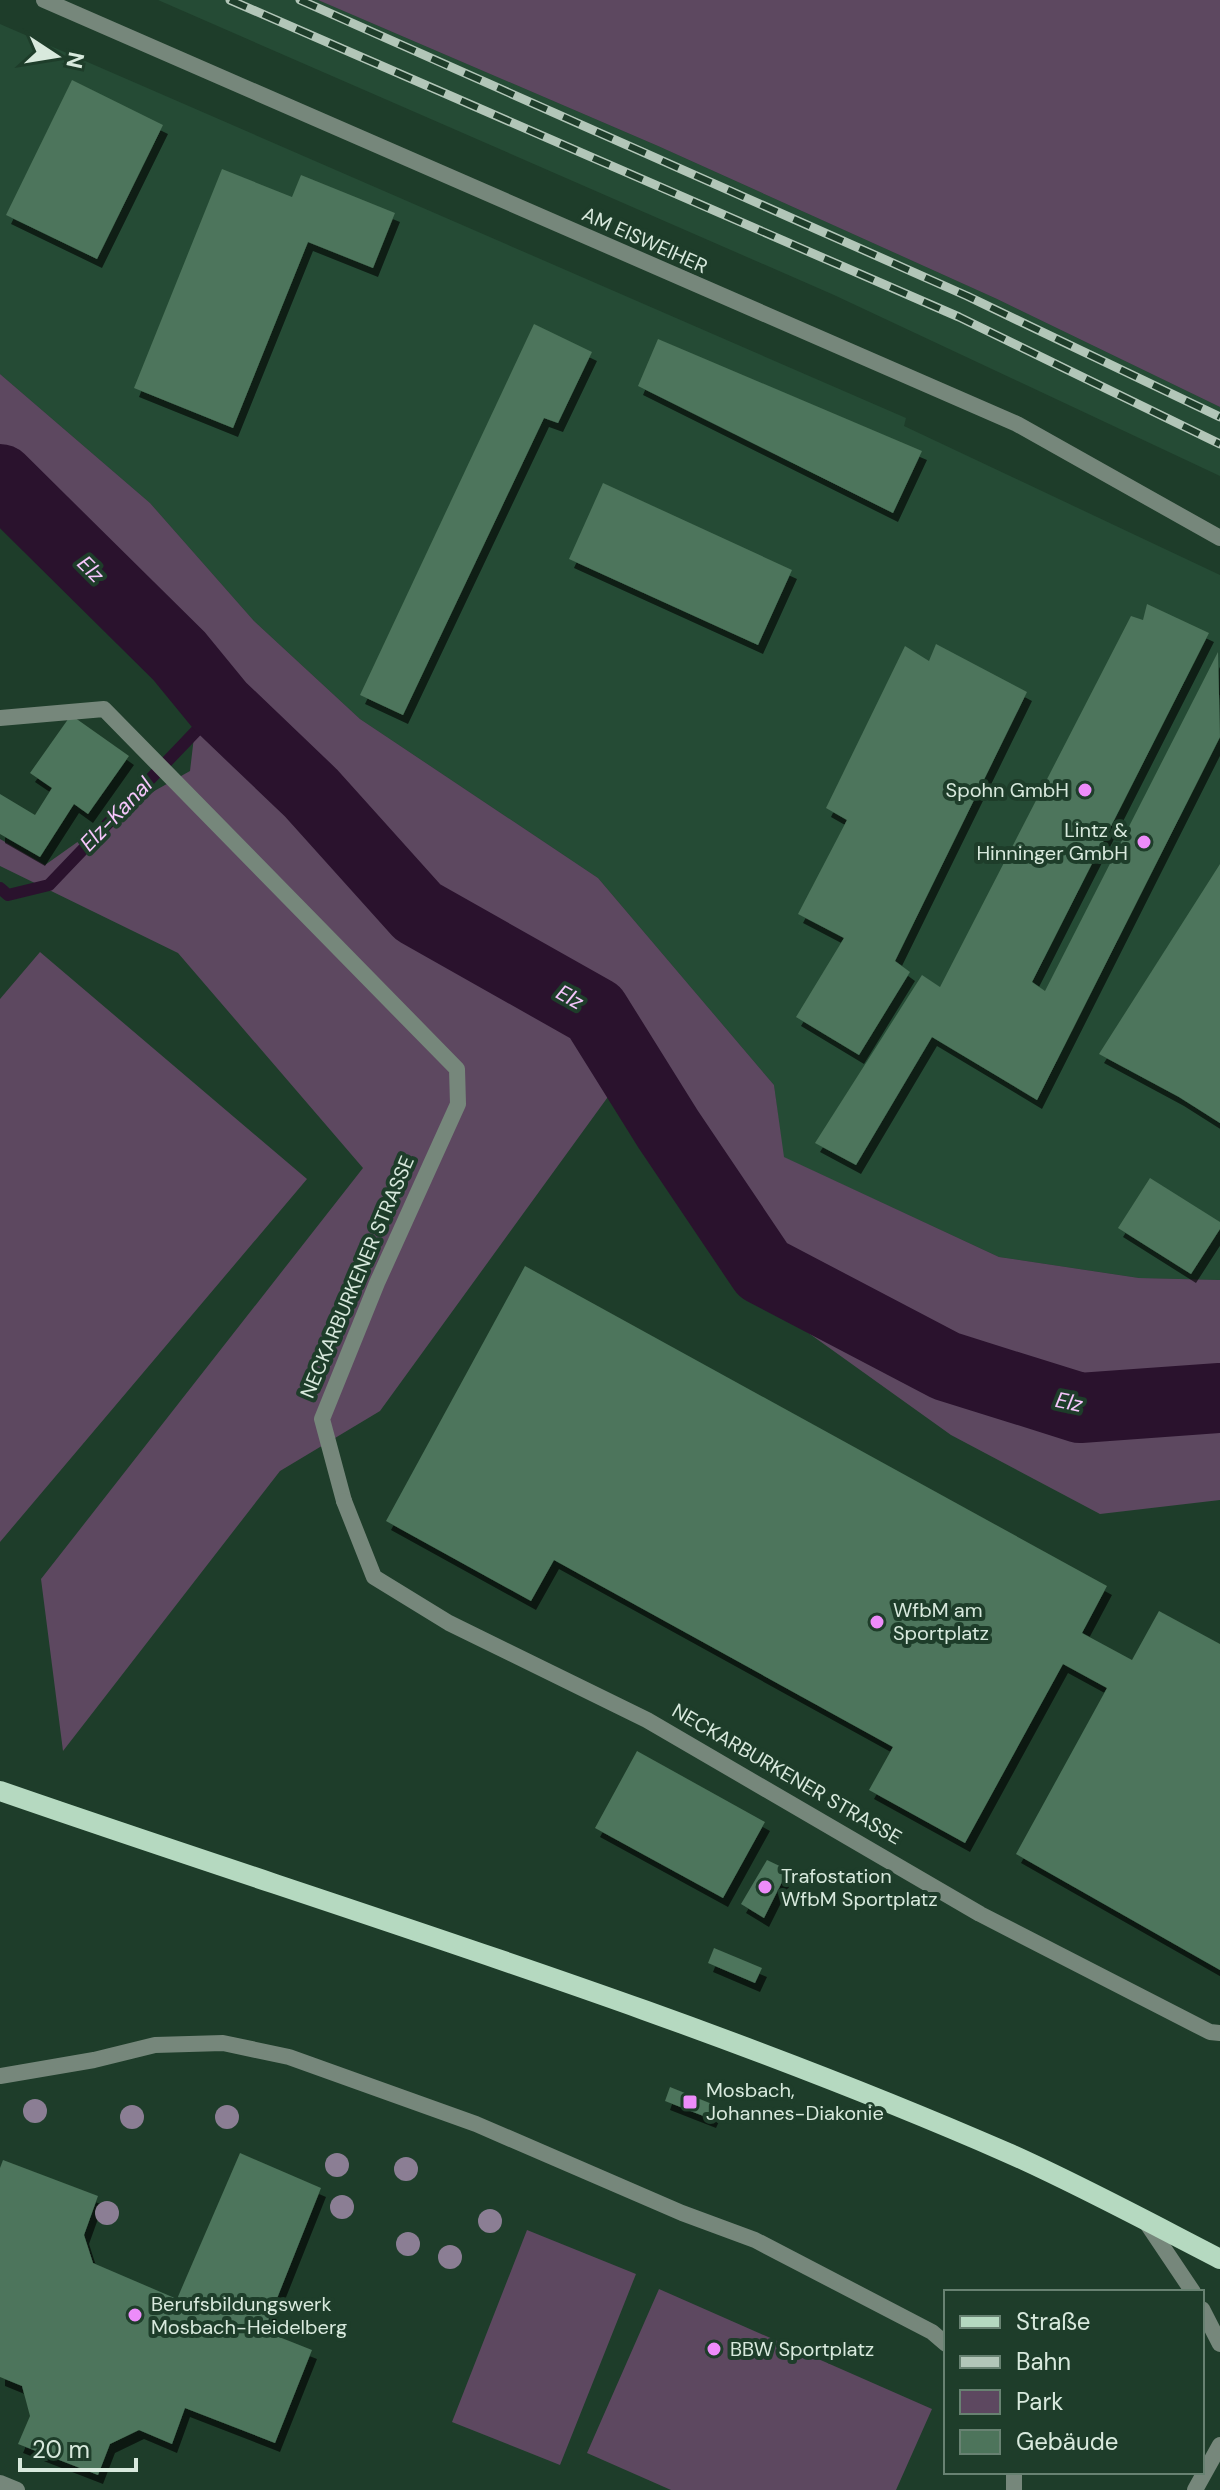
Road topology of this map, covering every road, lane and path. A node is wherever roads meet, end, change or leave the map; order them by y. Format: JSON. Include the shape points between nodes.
{"nodes":[{"id":1,"x":44,"y":0,"type":"edge"},
{"id":2,"x":1220,"y":538,"type":"edge"},
{"id":3,"x":0,"y":718,"type":"edge"},
{"id":4,"x":0,"y":1791,"type":"edge"},
{"id":5,"x":1220,"y":2033,"type":"edge"},
{"id":6,"x":0,"y":2076,"type":"edge"},
{"id":7,"x":1145,"y":2220,"type":"junction"},
{"id":8,"x":1220,"y":2259,"type":"edge"},
{"id":9,"x":1192,"y":2290,"type":"edge"},
{"id":10,"x":1204,"y":2313,"type":"edge"},
{"id":11,"x":944,"y":2342,"type":"edge"},
{"id":12,"x":1220,"y":2344,"type":"edge"},
{"id":13,"x":1220,"y":2445,"type":"edge"},
{"id":14,"x":1204,"y":2474,"type":"edge"},
{"id":15,"x":0,"y":2483,"type":"edge"},
{"id":16,"x":17,"y":2490,"type":"edge"}],
"edges":[{"from":1,"to":2,"type":"street","name":"AM EISWEIHER","via":[[1017,424]]},
{"from":3,"to":5,"type":"street","name":"NECKARBURKENER STRASSE","via":[[104,709],[457,1069],[458,1104],[322,1419],[344,1501],[374,1577],[437,1615],[647,1720],[980,1914]]},
{"from":4,"to":7,"type":"main road","via":[[777,2061],[1010,2154]]},
{"from":6,"to":11,"type":"street","via":[[155,2045],[223,2043],[289,2057],[476,2124],[755,2240]]},
{"from":7,"to":8,"type":"main road"},
{"from":7,"to":9,"type":"street"},
{"from":10,"to":12,"type":"street"},
{"from":13,"to":14,"type":"street"},
{"from":15,"to":16,"type":"street"}]}
